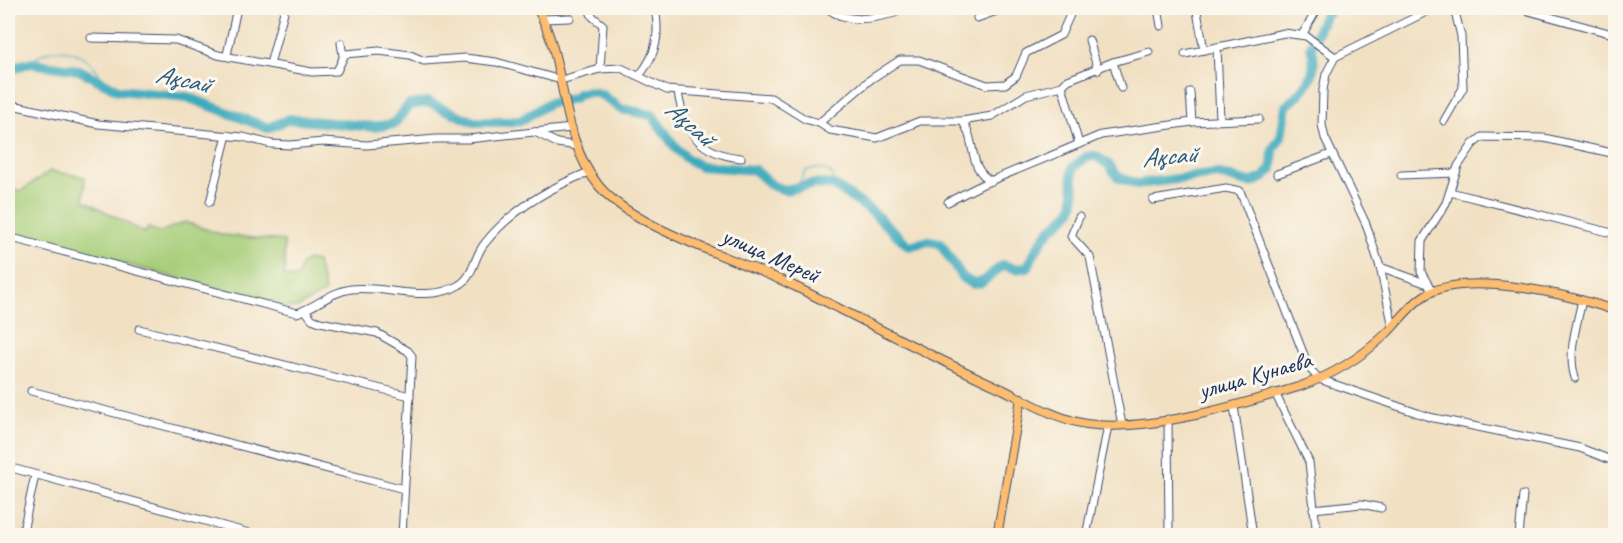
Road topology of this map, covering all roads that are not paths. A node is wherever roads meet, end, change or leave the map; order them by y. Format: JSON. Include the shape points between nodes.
{"nodes":[{"id":1,"x":237,"y":8,"type":"edge"},
{"id":2,"x":285,"y":8,"type":"edge"},
{"id":3,"x":537,"y":8,"type":"edge"},
{"id":4,"x":588,"y":8,"type":"edge"},
{"id":5,"x":655,"y":8,"type":"edge"},
{"id":6,"x":827,"y":8,"type":"edge"},
{"id":7,"x":1005,"y":8,"type":"edge"},
{"id":8,"x":1073,"y":8,"type":"edge"},
{"id":9,"x":1158,"y":8,"type":"edge"},
{"id":10,"x":1199,"y":8,"type":"edge"},
{"id":11,"x":1318,"y":8,"type":"edge"},
{"id":12,"x":1434,"y":8,"type":"edge"},
{"id":13,"x":1454,"y":8,"type":"edge"},
{"id":14,"x":1518,"y":8,"type":"edge"},
{"id":15,"x":895,"y":13,"type":"dead end"},
{"id":16,"x":543,"y":18,"type":"junction"},
{"id":17,"x":570,"y":18,"type":"dead end"},
{"id":18,"x":976,"y":18,"type":"dead end"},
{"id":19,"x":1161,"y":26,"type":"dead end"},
{"id":20,"x":1616,"y":35,"type":"edge"},
{"id":21,"x":1304,"y":36,"type":"junction"},
{"id":22,"x":91,"y":38,"type":"dead end"},
{"id":23,"x":1089,"y":40,"type":"dead end"},
{"id":24,"x":341,"y":44,"type":"dead end"},
{"id":25,"x":1217,"y":47,"type":"junction"},
{"id":26,"x":1204,"y":50,"type":"junction"},
{"id":27,"x":1149,"y":52,"type":"dead end"},
{"id":28,"x":1185,"y":54,"type":"dead end"},
{"id":29,"x":226,"y":55,"type":"junction"},
{"id":30,"x":343,"y":56,"type":"junction"},
{"id":31,"x":1335,"y":57,"type":"junction"},
{"id":32,"x":1113,"y":62,"type":"junction"},
{"id":33,"x":270,"y":64,"type":"junction"},
{"id":34,"x":600,"y":69,"type":"junction"},
{"id":35,"x":1098,"y":70,"type":"junction"},
{"id":36,"x":639,"y":76,"type":"junction"},
{"id":37,"x":561,"y":80,"type":"junction"},
{"id":38,"x":1062,"y":86,"type":"junction"},
{"id":39,"x":1121,"y":88,"type":"dead end"},
{"id":40,"x":678,"y":92,"type":"junction"},
{"id":41,"x":1190,"y":92,"type":"dead end"},
{"id":42,"x":8,"y":104,"type":"edge"},
{"id":43,"x":1259,"y":119,"type":"dead end"},
{"id":44,"x":1220,"y":120,"type":"junction"},
{"id":45,"x":962,"y":121,"type":"junction"},
{"id":46,"x":1444,"y":122,"type":"dead end"},
{"id":47,"x":819,"y":123,"type":"junction"},
{"id":48,"x":1192,"y":123,"type":"junction"},
{"id":49,"x":572,"y":128,"type":"junction"},
{"id":50,"x":534,"y":132,"type":"junction"},
{"id":51,"x":227,"y":135,"type":"junction"},
{"id":52,"x":1079,"y":144,"type":"junction"},
{"id":53,"x":578,"y":146,"type":"junction"},
{"id":54,"x":1331,"y":154,"type":"junction"},
{"id":55,"x":1616,"y":154,"type":"edge"},
{"id":56,"x":741,"y":158,"type":"dead end"},
{"id":57,"x":589,"y":172,"type":"junction"},
{"id":58,"x":1456,"y":173,"type":"junction"},
{"id":59,"x":1277,"y":174,"type":"dead end"},
{"id":60,"x":1401,"y":175,"type":"dead end"},
{"id":61,"x":992,"y":181,"type":"junction"},
{"id":62,"x":1450,"y":192,"type":"junction"},
{"id":63,"x":1153,"y":200,"type":"dead end"},
{"id":64,"x":210,"y":202,"type":"dead end"},
{"id":65,"x":948,"y":202,"type":"dead end"},
{"id":66,"x":1079,"y":217,"type":"dead end"},
{"id":67,"x":1616,"y":234,"type":"edge"},
{"id":68,"x":8,"y":237,"type":"edge"},
{"id":69,"x":1380,"y":267,"type":"junction"},
{"id":70,"x":1425,"y":283,"type":"junction"},
{"id":71,"x":1432,"y":291,"type":"junction"},
{"id":72,"x":1582,"y":300,"type":"junction"},
{"id":73,"x":305,"y":310,"type":"junction"},
{"id":74,"x":1616,"y":311,"type":"edge"},
{"id":75,"x":1393,"y":327,"type":"junction"},
{"id":76,"x":139,"y":329,"type":"dead end"},
{"id":77,"x":1575,"y":378,"type":"dead end"},
{"id":78,"x":1319,"y":379,"type":"junction"},
{"id":79,"x":31,"y":391,"type":"dead end"},
{"id":80,"x":1275,"y":393,"type":"junction"},
{"id":81,"x":410,"y":396,"type":"junction"},
{"id":82,"x":1021,"y":398,"type":"junction"},
{"id":83,"x":1234,"y":405,"type":"junction"},
{"id":84,"x":1168,"y":419,"type":"junction"},
{"id":85,"x":1122,"y":425,"type":"junction"},
{"id":86,"x":1108,"y":426,"type":"junction"},
{"id":87,"x":1616,"y":462,"type":"edge"},
{"id":88,"x":8,"y":467,"type":"edge"},
{"id":89,"x":34,"y":475,"type":"junction"},
{"id":90,"x":404,"y":489,"type":"junction"},
{"id":91,"x":1523,"y":495,"type":"dead end"},
{"id":92,"x":1313,"y":508,"type":"junction"},
{"id":93,"x":1381,"y":508,"type":"dead end"},
{"id":94,"x":22,"y":536,"type":"edge"},
{"id":95,"x":260,"y":536,"type":"edge"},
{"id":96,"x":402,"y":536,"type":"edge"},
{"id":97,"x":997,"y":536,"type":"edge"},
{"id":98,"x":1086,"y":536,"type":"edge"},
{"id":99,"x":1169,"y":536,"type":"edge"},
{"id":100,"x":1252,"y":536,"type":"edge"},
{"id":101,"x":1317,"y":536,"type":"edge"},
{"id":102,"x":1519,"y":536,"type":"edge"}],
"edges":[{"from":1,"to":29,"type":"street"},
{"from":2,"to":33,"type":"street"},
{"from":3,"to":16,"type":"main road","name":"улица Мерей"},
{"from":4,"to":34,"type":"street","via":[[603,25]]},
{"from":5,"to":36,"type":"street","via":[[658,40]]},
{"from":6,"to":15,"type":"street","via":[[855,19]]},
{"from":7,"to":18,"type":"street"},
{"from":8,"to":47,"type":"street","via":[[1060,34],[1026,53],[1016,76],[1005,84],[987,85],[919,60],[900,60]]},
{"from":9,"to":19,"type":"street"},
{"from":10,"to":26,"type":"street"},
{"from":11,"to":21,"type":"street"},
{"from":12,"to":31,"type":"street"},
{"from":13,"to":46,"type":"street","via":[[1461,36],[1463,88]]},
{"from":14,"to":20,"type":"street"},
{"from":16,"to":17,"type":"street"},
{"from":16,"to":37,"type":"main road","name":"улица Мерей"},
{"from":21,"to":25,"type":"street","via":[[1284,33]]},
{"from":21,"to":31,"type":"street"},
{"from":22,"to":29,"type":"street","via":[[176,40]]},
{"from":23,"to":35,"type":"street"},
{"from":24,"to":30,"type":"street"},
{"from":25,"to":26,"type":"street"},
{"from":25,"to":44,"type":"street"},
{"from":26,"to":28,"type":"street"},
{"from":27,"to":32,"type":"street"},
{"from":29,"to":33,"type":"street"},
{"from":30,"to":33,"type":"street","via":[[341,68],[329,73]]},
{"from":30,"to":37,"type":"street","via":[[379,51],[424,61],[465,58]]},
{"from":31,"to":54,"type":"street","via":[[1326,74],[1321,108]]},
{"from":32,"to":35,"type":"street"},
{"from":32,"to":39,"type":"street"},
{"from":34,"to":36,"type":"street","via":[[621,68]]},
{"from":34,"to":37,"type":"street"},
{"from":35,"to":38,"type":"street","via":[[1068,80]]},
{"from":36,"to":40,"type":"street"},
{"from":37,"to":49,"type":"main road","name":"улица Мерей"},
{"from":38,"to":45,"type":"street","via":[[1026,95],[992,116]]},
{"from":38,"to":52,"type":"street"},
{"from":40,"to":47,"type":"street","via":[[771,98]]},
{"from":40,"to":56,"type":"street","via":[[681,112],[697,140],[716,153]]},
{"from":41,"to":48,"type":"street"},
{"from":42,"to":51,"type":"street","via":[[98,124]]},
{"from":43,"to":44,"type":"street"},
{"from":44,"to":48,"type":"street"},
{"from":45,"to":47,"type":"street","via":[[920,121],[870,139],[830,130]]},
{"from":45,"to":61,"type":"street","via":[[971,136],[982,177]]},
{"from":48,"to":52,"type":"street","via":[[1119,131]]},
{"from":49,"to":50,"type":"street"},
{"from":49,"to":53,"type":"main road","name":"улица Мерей"},
{"from":50,"to":51,"type":"street","via":[[368,145],[272,144]]},
{"from":50,"to":53,"type":"street","via":[[557,143]]},
{"from":51,"to":64,"type":"street"},
{"from":52,"to":61,"type":"street"},
{"from":53,"to":57,"type":"main road","name":"улица Мерей"},
{"from":54,"to":59,"type":"street"},
{"from":54,"to":69,"type":"street","via":[[1366,224]]},
{"from":55,"to":58,"type":"street","via":[[1544,138],[1487,136],[1473,144]]},
{"from":57,"to":73,"type":"street","via":[[543,192],[502,225],[484,244],[460,285],[426,293],[351,289],[333,293]]},
{"from":57,"to":82,"type":"main road","name":"улица Мерей","via":[[611,199],[641,219],[795,286],[917,350]]},
{"from":58,"to":60,"type":"street"},
{"from":58,"to":62,"type":"street"},
{"from":61,"to":65,"type":"street"},
{"from":62,"to":67,"type":"street"},
{"from":62,"to":70,"type":"street","via":[[1422,241],[1421,272]]},
{"from":63,"to":78,"type":"street","via":[[1226,188],[1240,190],[1309,368]]},
{"from":66,"to":85,"type":"street","via":[[1071,236],[1089,257]]},
{"from":68,"to":73,"type":"street","via":[[284,311]]},
{"from":69,"to":70,"type":"street"},
{"from":69,"to":75,"type":"street"},
{"from":70,"to":71,"type":"street"},
{"from":71,"to":72,"type":"main road","name":"улица Кунаева","via":[[1472,285],[1505,286]]},
{"from":71,"to":75,"type":"main road","name":"улица Кунаева","via":[[1421,297]]},
{"from":72,"to":74,"type":"main road","name":"улица Кунаева"},
{"from":72,"to":77,"type":"street","via":[[1572,351]]},
{"from":73,"to":81,"type":"street","via":[[312,319],[377,333],[408,351],[412,356]]},
{"from":75,"to":78,"type":"main road","name":"улица Кунаева","via":[[1367,351]]},
{"from":76,"to":81,"type":"street"},
{"from":78,"to":80,"type":"main road","name":"улица Кунаева"},
{"from":78,"to":87,"type":"street","via":[[1429,417],[1580,447]]},
{"from":79,"to":90,"type":"street"},
{"from":80,"to":83,"type":"main road","name":"улица Кунаева"},
{"from":80,"to":92,"type":"street","via":[[1309,462]]},
{"from":81,"to":90,"type":"street"},
{"from":82,"to":86,"type":"main road","name":"улица Кунаева","via":[[1073,421]]},
{"from":82,"to":97,"type":"main road"},
{"from":83,"to":84,"type":"main road","name":"улица Кунаева"},
{"from":83,"to":100,"type":"street"},
{"from":84,"to":85,"type":"main road","name":"улица Кунаева"},
{"from":84,"to":99,"type":"street"},
{"from":85,"to":86,"type":"main road","name":"улица Кунаева"},
{"from":86,"to":98,"type":"street"},
{"from":88,"to":89,"type":"street"},
{"from":89,"to":94,"type":"street"},
{"from":89,"to":95,"type":"street"},
{"from":90,"to":96,"type":"street"},
{"from":91,"to":102,"type":"street"},
{"from":92,"to":93,"type":"street","via":[[1362,504]]},
{"from":92,"to":101,"type":"street"}]}
